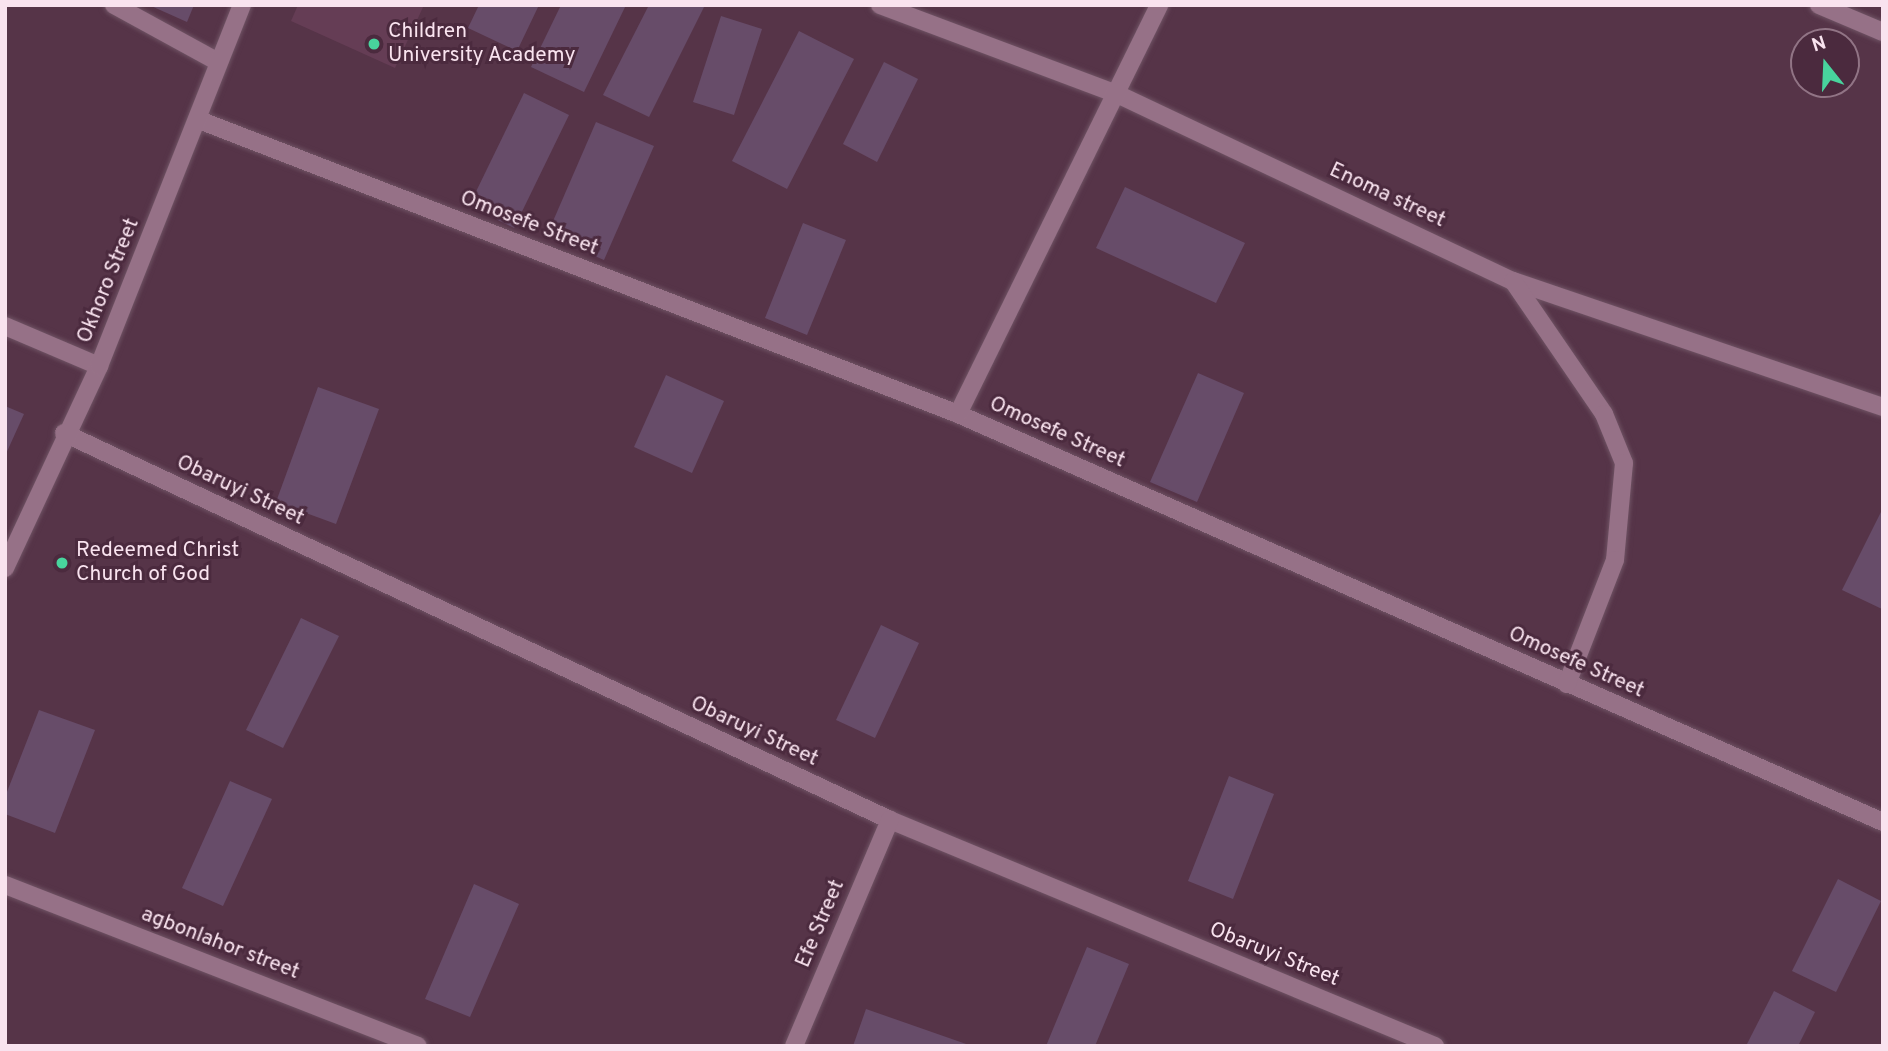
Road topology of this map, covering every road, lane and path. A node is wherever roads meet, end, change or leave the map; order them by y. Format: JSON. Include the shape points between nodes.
{"nodes":[{"id":1,"x":114,"y":5,"type":"edge"},
{"id":2,"x":242,"y":5,"type":"edge"},
{"id":3,"x":880,"y":5,"type":"edge"},
{"id":4,"x":1159,"y":5,"type":"edge"},
{"id":5,"x":1819,"y":5,"type":"edge"},
{"id":6,"x":1883,"y":32,"type":"edge"},
{"id":7,"x":218,"y":62,"type":"junction"},
{"id":8,"x":1117,"y":94,"type":"junction"},
{"id":9,"x":199,"y":120,"type":"junction"},
{"id":10,"x":1513,"y":281,"type":"junction"},
{"id":11,"x":5,"y":326,"type":"edge"},
{"id":12,"x":99,"y":366,"type":"junction"},
{"id":13,"x":1883,"y":407,"type":"edge"},
{"id":14,"x":958,"y":414,"type":"junction"},
{"id":15,"x":64,"y":433,"type":"junction"},
{"id":16,"x":5,"y":568,"type":"edge"},
{"id":17,"x":1567,"y":684,"type":"junction"},
{"id":18,"x":890,"y":821,"type":"junction"},
{"id":19,"x":1883,"y":821,"type":"edge"},
{"id":20,"x":5,"y":885,"type":"edge"},
{"id":21,"x":418,"y":1046,"type":"edge"},
{"id":22,"x":794,"y":1046,"type":"edge"},
{"id":23,"x":1435,"y":1046,"type":"edge"}],
"edges":[{"from":1,"to":7,"type":"street"},
{"from":2,"to":7,"type":"street","name":"Okhoro Street"},
{"from":3,"to":8,"type":"street","name":"Enoma street"},
{"from":4,"to":8,"type":"street"},
{"from":5,"to":6,"type":"street"},
{"from":7,"to":9,"type":"street","name":"Okhoro Street"},
{"from":8,"to":10,"type":"street","name":"Enoma street"},
{"from":8,"to":14,"type":"street"},
{"from":9,"to":12,"type":"street","name":"Okhoro Street"},
{"from":9,"to":14,"type":"street","name":"Omosefe Street"},
{"from":10,"to":13,"type":"street","name":"Enoma street"},
{"from":10,"to":17,"type":"street","via":[[1604,414],[1624,464],[1615,560]]},
{"from":11,"to":12,"type":"street"},
{"from":12,"to":15,"type":"street","name":"Okhoro Street"},
{"from":14,"to":17,"type":"street","name":"Omosefe Street"},
{"from":15,"to":16,"type":"street","name":"Okhoro Street"},
{"from":15,"to":18,"type":"street","name":"Obaruyi Street"},
{"from":17,"to":19,"type":"street","name":"Omosefe Street"},
{"from":18,"to":22,"type":"street","name":"Efe Street"},
{"from":18,"to":23,"type":"street","name":"Obaruyi Street"},
{"from":20,"to":21,"type":"street","name":"agbonlahor street"}]}
